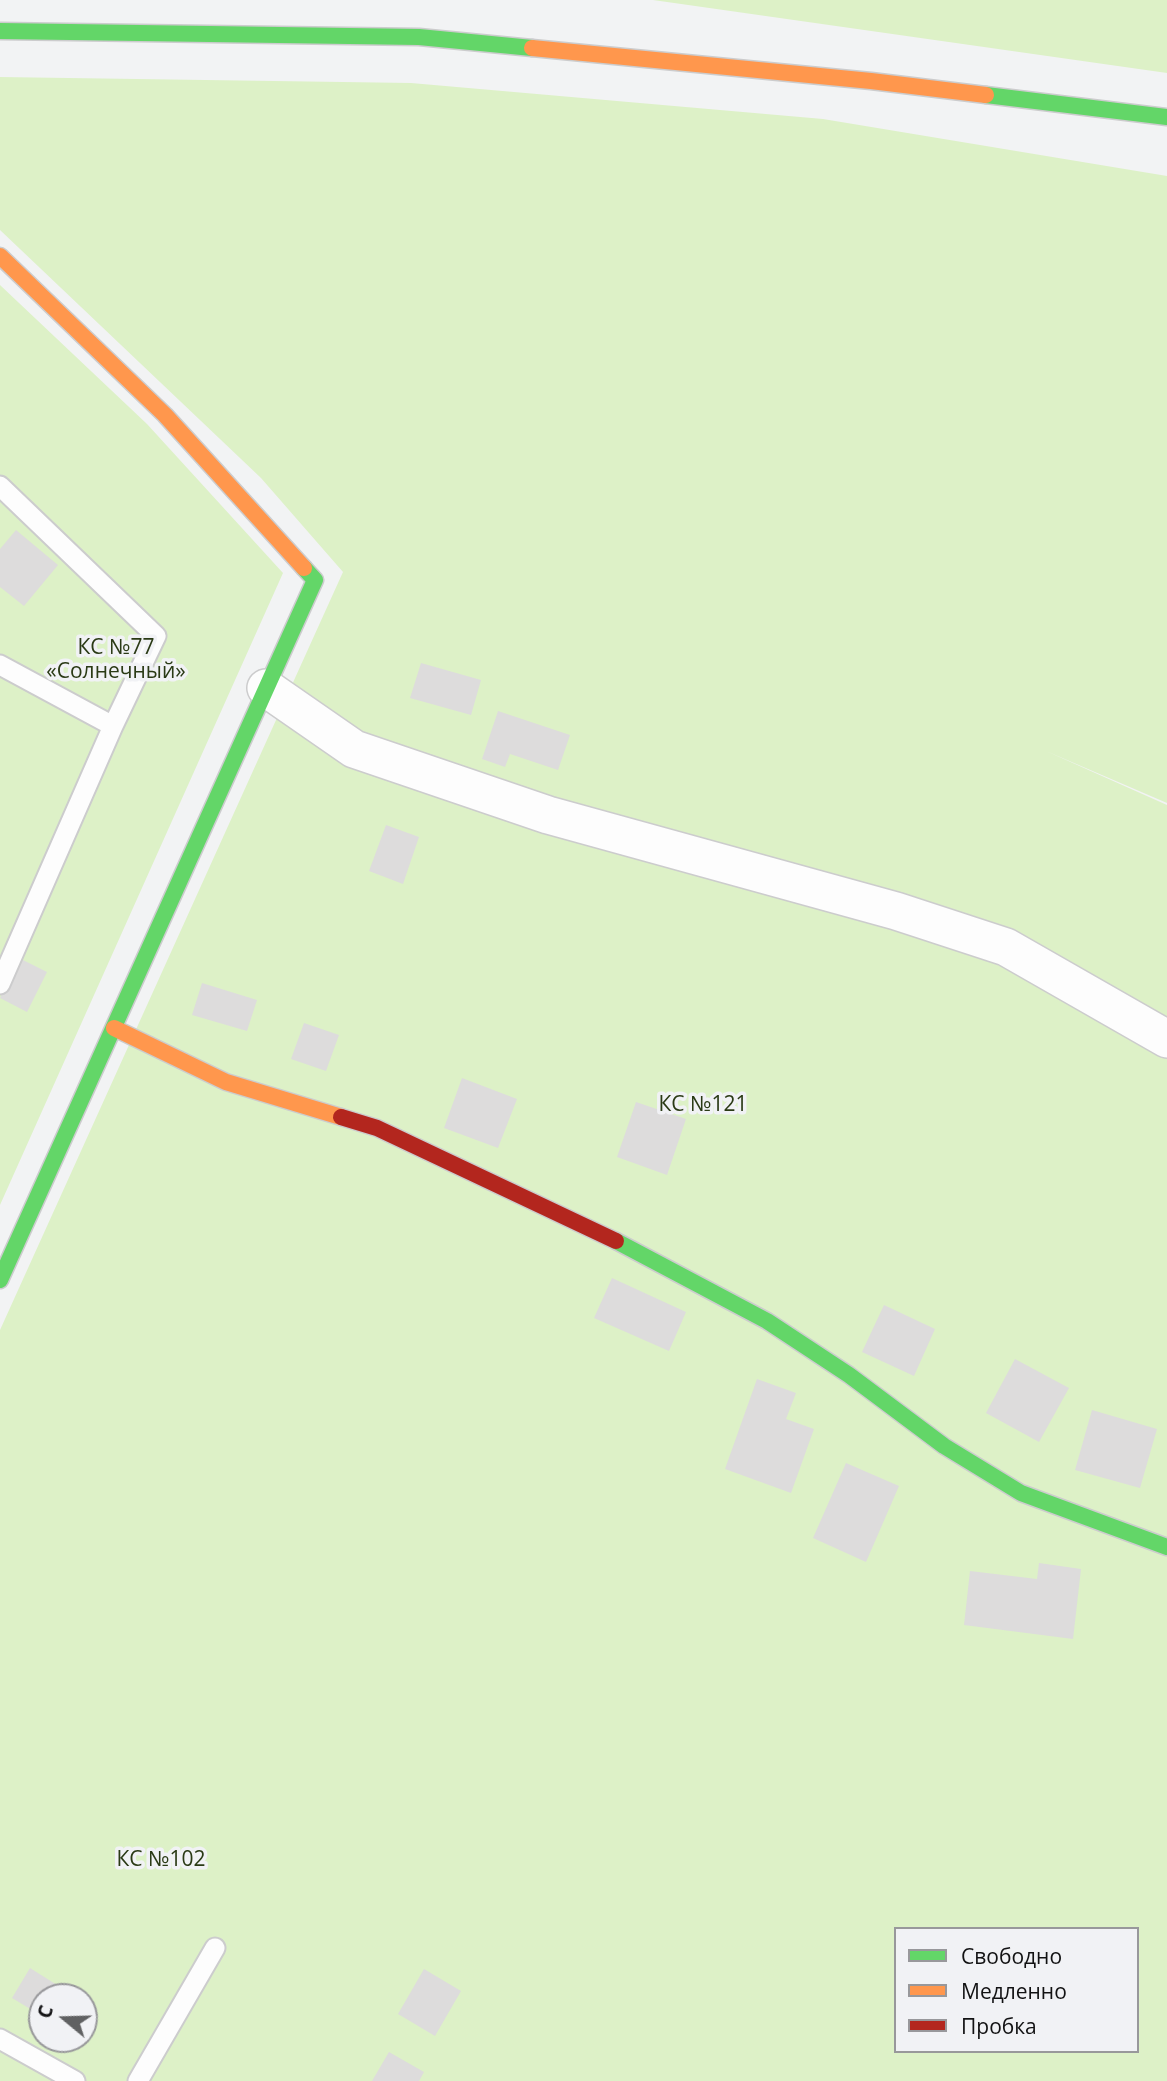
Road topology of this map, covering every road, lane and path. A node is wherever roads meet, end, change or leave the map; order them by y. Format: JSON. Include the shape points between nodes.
{"nodes":[{"id":1,"x":0,"y":31,"type":"edge"},
{"id":2,"x":1167,"y":117,"type":"edge"},
{"id":3,"x":0,"y":256,"type":"edge"},
{"id":4,"x":0,"y":486,"type":"edge"},
{"id":5,"x":0,"y":665,"type":"edge"},
{"id":6,"x":266,"y":688,"type":"junction"},
{"id":7,"x":113,"y":726,"type":"junction"},
{"id":8,"x":0,"y":984,"type":"edge"},
{"id":9,"x":114,"y":1028,"type":"junction"},
{"id":10,"x":1167,"y":1040,"type":"edge"},
{"id":11,"x":0,"y":1280,"type":"edge"},
{"id":12,"x":1167,"y":1547,"type":"edge"},
{"id":13,"x":215,"y":1948,"type":"dead end"},
{"id":14,"x":0,"y":2039,"type":"edge"},
{"id":15,"x":75,"y":2081,"type":"edge"},
{"id":16,"x":138,"y":2081,"type":"edge"}],
"edges":[{"from":1,"to":2,"type":"street","via":[[419,37],[871,81]]},
{"from":3,"to":6,"type":"street","via":[[165,415],[315,580]]},
{"from":4,"to":7,"type":"lane","via":[[156,636]]},
{"from":5,"to":7,"type":"lane"},
{"from":6,"to":9,"type":"street"},
{"from":6,"to":10,"type":"street","via":[[354,749],[548,815],[897,911],[1006,947]]},
{"from":7,"to":8,"type":"lane"},
{"from":9,"to":11,"type":"street"},
{"from":9,"to":12,"type":"street","via":[[226,1082],[377,1128],[628,1247],[767,1321],[944,1446],[1021,1493]]},
{"from":13,"to":16,"type":"lane"},
{"from":14,"to":15,"type":"lane"}]}
